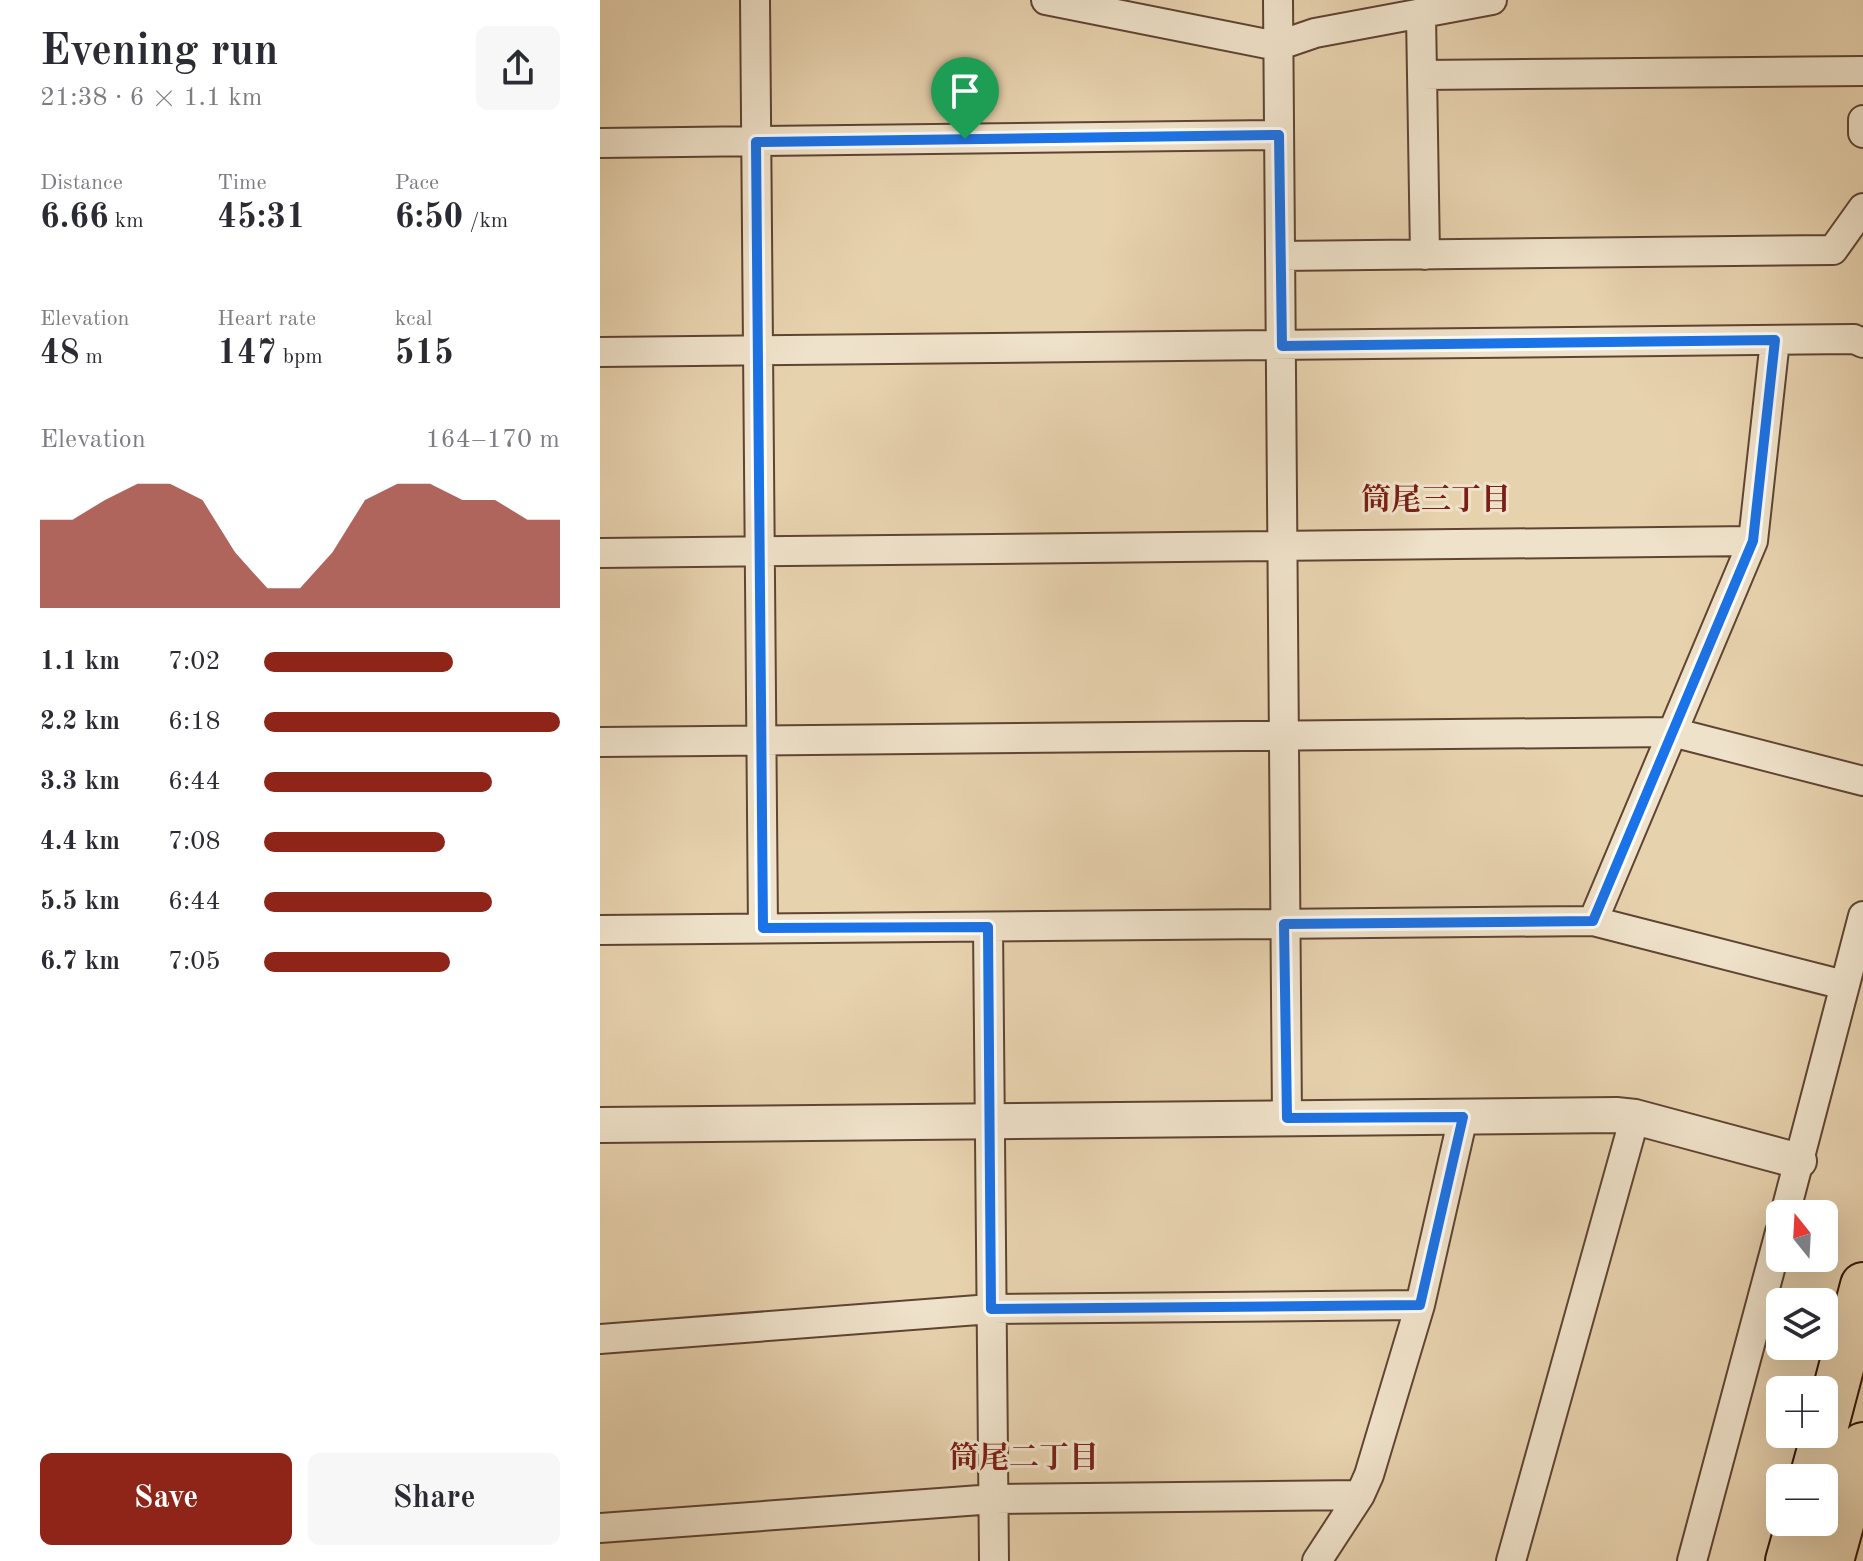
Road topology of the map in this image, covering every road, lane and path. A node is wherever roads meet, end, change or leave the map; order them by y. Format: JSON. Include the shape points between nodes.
{"nodes":[{"id":1,"x":755,"y":0,"type":"edge"},
{"id":2,"x":1046,"y":0,"type":"edge"},
{"id":3,"x":1492,"y":0,"type":"edge"},
{"id":4,"x":1421,"y":15,"type":"junction"},
{"id":5,"x":1278,"y":23,"type":"edge"},
{"id":6,"x":1863,"y":71,"type":"edge"},
{"id":7,"x":1422,"y":75,"type":"junction"},
{"id":8,"x":1863,"y":120,"type":"edge"},
{"id":9,"x":1863,"y":133,"type":"edge"},
{"id":10,"x":1279,"y":135,"type":"junction"},
{"id":11,"x":756,"y":142,"type":"junction"},
{"id":12,"x":600,"y":143,"type":"edge"},
{"id":13,"x":1863,"y":208,"type":"edge"},
{"id":14,"x":1425,"y":255,"type":"junction"},
{"id":15,"x":1280,"y":256,"type":"junction"},
{"id":16,"x":1775,"y":340,"type":"junction"},
{"id":17,"x":1863,"y":343,"type":"edge"},
{"id":18,"x":1282,"y":346,"type":"junction"},
{"id":19,"x":758,"y":350,"type":"junction"},
{"id":20,"x":600,"y":352,"type":"edge"},
{"id":21,"x":1753,"y":541,"type":"junction"},
{"id":22,"x":1282,"y":546,"type":"junction"},
{"id":23,"x":762,"y":552,"type":"junction"},
{"id":24,"x":600,"y":553,"type":"edge"},
{"id":25,"x":1672,"y":732,"type":"junction"},
{"id":26,"x":1282,"y":734,"type":"junction"},
{"id":27,"x":761,"y":741,"type":"junction"},
{"id":28,"x":600,"y":742,"type":"edge"},
{"id":29,"x":1863,"y":781,"type":"edge"},
{"id":30,"x":1863,"y":916,"type":"edge"},
{"id":31,"x":1593,"y":921,"type":"junction"},
{"id":32,"x":1284,"y":924,"type":"junction"},
{"id":33,"x":988,"y":927,"type":"junction"},
{"id":34,"x":763,"y":928,"type":"junction"},
{"id":35,"x":600,"y":930,"type":"edge"},
{"id":36,"x":1844,"y":985,"type":"junction"},
{"id":37,"x":1463,"y":1117,"type":"junction"},
{"id":38,"x":1635,"y":1117,"type":"junction"},
{"id":39,"x":1287,"y":1118,"type":"junction"},
{"id":40,"x":989,"y":1121,"type":"junction"},
{"id":41,"x":600,"y":1125,"type":"edge"},
{"id":42,"x":1799,"y":1161,"type":"junction"},
{"id":43,"x":1789,"y":1200,"type":"edge"},
{"id":44,"x":1769,"y":1272,"type":"edge"},
{"id":45,"x":1863,"y":1285,"type":"edge"},
{"id":46,"x":1420,"y":1305,"type":"junction"},
{"id":47,"x":991,"y":1309,"type":"junction"},
{"id":48,"x":600,"y":1339,"type":"edge"},
{"id":49,"x":1838,"y":1380,"type":"edge"},
{"id":50,"x":1863,"y":1445,"type":"edge"},
{"id":51,"x":1360,"y":1495,"type":"junction"},
{"id":52,"x":994,"y":1499,"type":"junction"},
{"id":53,"x":600,"y":1528,"type":"edge"},
{"id":54,"x":1795,"y":1536,"type":"edge"},
{"id":55,"x":994,"y":1561,"type":"edge"},
{"id":56,"x":1317,"y":1561,"type":"edge"},
{"id":57,"x":1511,"y":1561,"type":"edge"},
{"id":58,"x":1692,"y":1561,"type":"edge"},
{"id":59,"x":1788,"y":1561,"type":"edge"},
{"id":60,"x":1831,"y":1561,"type":"edge"}],
"edges":[{"from":1,"to":11,"type":"street"},
{"from":2,"to":5,"type":"street"},
{"from":3,"to":4,"type":"street"},
{"from":4,"to":5,"type":"street","via":[[1315,33]]},
{"from":4,"to":7,"type":"street"},
{"from":5,"to":10,"type":"street"},
{"from":6,"to":7,"type":"street"},
{"from":7,"to":14,"type":"street"},
{"from":8,"to":9,"type":"street"},
{"from":10,"to":11,"type":"street"},
{"from":10,"to":15,"type":"street"},
{"from":11,"to":12,"type":"street"},
{"from":11,"to":19,"type":"street"},
{"from":13,"to":14,"type":"street","via":[[1833,250]]},
{"from":14,"to":15,"type":"street"},
{"from":15,"to":18,"type":"street"},
{"from":16,"to":17,"type":"street"},
{"from":16,"to":18,"type":"street"},
{"from":16,"to":21,"type":"street"},
{"from":18,"to":19,"type":"street"},
{"from":18,"to":22,"type":"street"},
{"from":19,"to":20,"type":"street"},
{"from":19,"to":23,"type":"street"},
{"from":21,"to":22,"type":"street"},
{"from":21,"to":25,"type":"street"},
{"from":22,"to":23,"type":"street"},
{"from":22,"to":26,"type":"street"},
{"from":23,"to":24,"type":"street"},
{"from":23,"to":27,"type":"street"},
{"from":25,"to":26,"type":"street"},
{"from":25,"to":29,"type":"street"},
{"from":25,"to":31,"type":"street"},
{"from":26,"to":27,"type":"street"},
{"from":26,"to":32,"type":"street"},
{"from":27,"to":28,"type":"street"},
{"from":27,"to":34,"type":"street"},
{"from":30,"to":36,"type":"street"},
{"from":31,"to":32,"type":"street"},
{"from":31,"to":36,"type":"street"},
{"from":32,"to":33,"type":"street"},
{"from":32,"to":39,"type":"street"},
{"from":33,"to":34,"type":"street"},
{"from":33,"to":40,"type":"street"},
{"from":34,"to":35,"type":"street"},
{"from":36,"to":42,"type":"street"},
{"from":37,"to":38,"type":"street"},
{"from":37,"to":39,"type":"street"},
{"from":37,"to":46,"type":"street"},
{"from":38,"to":42,"type":"street"},
{"from":38,"to":57,"type":"street"},
{"from":39,"to":40,"type":"street"},
{"from":40,"to":41,"type":"street"},
{"from":40,"to":47,"type":"street"},
{"from":42,"to":43,"type":"street"},
{"from":44,"to":58,"type":"street"},
{"from":45,"to":49,"type":"highway"},
{"from":46,"to":47,"type":"street"},
{"from":46,"to":51,"type":"street"},
{"from":47,"to":48,"type":"street"},
{"from":47,"to":52,"type":"street"},
{"from":50,"to":60,"type":"highway"},
{"from":51,"to":52,"type":"street"},
{"from":51,"to":56,"type":"street"},
{"from":52,"to":53,"type":"street"},
{"from":52,"to":55,"type":"street"},
{"from":54,"to":59,"type":"highway"}]}
